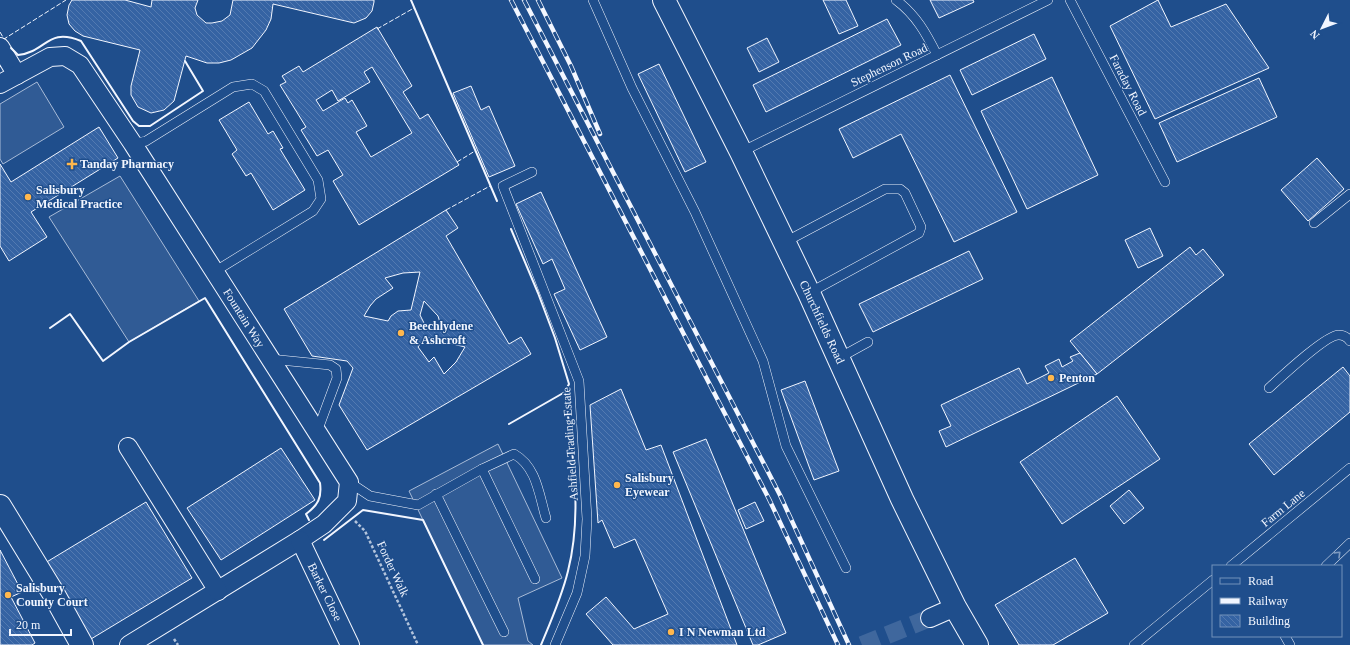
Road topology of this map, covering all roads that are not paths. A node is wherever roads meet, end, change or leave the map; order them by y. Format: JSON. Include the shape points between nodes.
{"nodes":[{"id":1,"x":593,"y":0,"type":"edge"},
{"id":2,"x":664,"y":0,"type":"edge"},
{"id":3,"x":896,"y":0,"type":"edge"},
{"id":4,"x":1048,"y":0,"type":"edge"},
{"id":5,"x":1070,"y":0,"type":"edge"},
{"id":6,"x":0,"y":48,"type":"edge"},
{"id":7,"x":937,"y":55,"type":"junction"},
{"id":8,"x":17,"y":75,"type":"junction"},
{"id":9,"x":0,"y":84,"type":"edge"},
{"id":10,"x":133,"y":144,"type":"junction"},
{"id":11,"x":741,"y":152,"type":"junction"},
{"id":12,"x":532,"y":172,"type":"dead end"},
{"id":13,"x":1164,"y":182,"type":"dead end"},
{"id":14,"x":1350,"y":194,"type":"edge"},
{"id":15,"x":1314,"y":223,"type":"dead end"},
{"id":16,"x":785,"y":242,"type":"junction"},
{"id":17,"x":214,"y":272,"type":"junction"},
{"id":18,"x":809,"y":293,"type":"junction"},
{"id":19,"x":1350,"y":341,"type":"edge"},
{"id":20,"x":868,"y":342,"type":"dead end"},
{"id":21,"x":838,"y":358,"type":"junction"},
{"id":22,"x":270,"y":359,"type":"junction"},
{"id":23,"x":1269,"y":388,"type":"dead end"},
{"id":24,"x":316,"y":432,"type":"junction"},
{"id":25,"x":128,"y":447,"type":"dead end"},
{"id":26,"x":1350,"y":468,"type":"edge"},
{"id":27,"x":482,"y":469,"type":"junction"},
{"id":28,"x":348,"y":482,"type":"junction"},
{"id":29,"x":436,"y":494,"type":"junction"},
{"id":30,"x":0,"y":506,"type":"edge"},
{"id":31,"x":546,"y":518,"type":"dead end"},
{"id":32,"x":300,"y":540,"type":"junction"},
{"id":33,"x":1350,"y":543,"type":"edge"},
{"id":34,"x":1232,"y":565,"type":"edge"},
{"id":35,"x":1327,"y":565,"type":"edge"},
{"id":36,"x":846,"y":568,"type":"dead end"},
{"id":37,"x":535,"y":579,"type":"dead end"},
{"id":38,"x":1212,"y":581,"type":"edge"},
{"id":39,"x":218,"y":591,"type":"junction"},
{"id":40,"x":955,"y":607,"type":"junction"},
{"id":41,"x":930,"y":618,"type":"tunnel mouth"},
{"id":42,"x":504,"y":632,"type":"dead end"},
{"id":43,"x":82,"y":645,"type":"edge"},
{"id":44,"x":129,"y":645,"type":"edge"},
{"id":45,"x":350,"y":645,"type":"edge"},
{"id":46,"x":555,"y":645,"type":"edge"},
{"id":47,"x":977,"y":645,"type":"edge"},
{"id":48,"x":1134,"y":645,"type":"edge"}],
"edges":[{"from":1,"to":36,"type":"lane","via":[[632,88],[694,212],[763,361],[786,446]]},
{"from":2,"to":11,"type":"main road","name":"Churchfields Road"},
{"from":3,"to":7,"type":"lane","via":[[910,11],[922,26]]},
{"from":4,"to":7,"type":"lane","name":"Stephenson Road"},
{"from":5,"to":13,"type":"lane","name":"Faraday Road"},
{"from":6,"to":8,"type":"street"},
{"from":7,"to":11,"type":"lane","name":"Stephenson Road"},
{"from":8,"to":9,"type":"street","name":"Fountain Way"},
{"from":8,"to":10,"type":"street","name":"Fountain Way","via":[[50,57],[65,56],[80,65]]},
{"from":10,"to":17,"type":"street","name":"Fountain Way"},
{"from":10,"to":17,"type":"lane","via":[[146,141],[233,88],[252,84],[264,91],[318,180],[321,199],[313,211]]},
{"from":11,"to":16,"type":"main road","name":"Churchfields Road"},
{"from":12,"to":46,"type":"lane","name":"Ashfield Trading Estate","via":[[503,186],[579,381],[587,519],[585,556],[577,593]]},
{"from":14,"to":15,"type":"lane"},
{"from":16,"to":18,"type":"main road","name":"Churchfields Road"},
{"from":16,"to":18,"type":"lane","via":[[885,189],[900,189],[905,193],[921,227],[919,233]]},
{"from":17,"to":22,"type":"street","name":"Fountain Way"},
{"from":18,"to":21,"type":"main road","name":"Churchfields Road"},
{"from":19,"to":23,"type":"lane","via":[[1347,337],[1338,335],[1326,340]]},
{"from":20,"to":21,"type":"lane"},
{"from":21,"to":40,"type":"main road","name":"Churchfields Road","via":[[902,499]]},
{"from":22,"to":24,"type":"street","name":"Fountain Way"},
{"from":22,"to":24,"type":"lane","via":[[330,365],[336,369],[337,378]]},
{"from":24,"to":28,"type":"street","name":"Fountain Way"},
{"from":25,"to":39,"type":"street"},
{"from":26,"to":34,"type":"lane","name":"Farm Lane"},
{"from":27,"to":29,"type":"lane"},
{"from":27,"to":31,"type":"lane","via":[[514,454],[524,460],[532,470]]},
{"from":27,"to":37,"type":"lane"},
{"from":28,"to":29,"type":"lane","via":[[370,496],[418,505]]},
{"from":28,"to":32,"type":"street","via":[[348,501],[324,524]]},
{"from":29,"to":42,"type":"lane"},
{"from":30,"to":43,"type":"main road"},
{"from":32,"to":39,"type":"street"},
{"from":32,"to":45,"type":"street","name":"Barker Close"},
{"from":35,"to":33,"type":"lane","one_way":true},
{"from":38,"to":48,"type":"lane"},
{"from":39,"to":44,"type":"street"},
{"from":40,"to":41,"type":"street"},
{"from":40,"to":47,"type":"main road","name":"Churchfields Road"}]}
